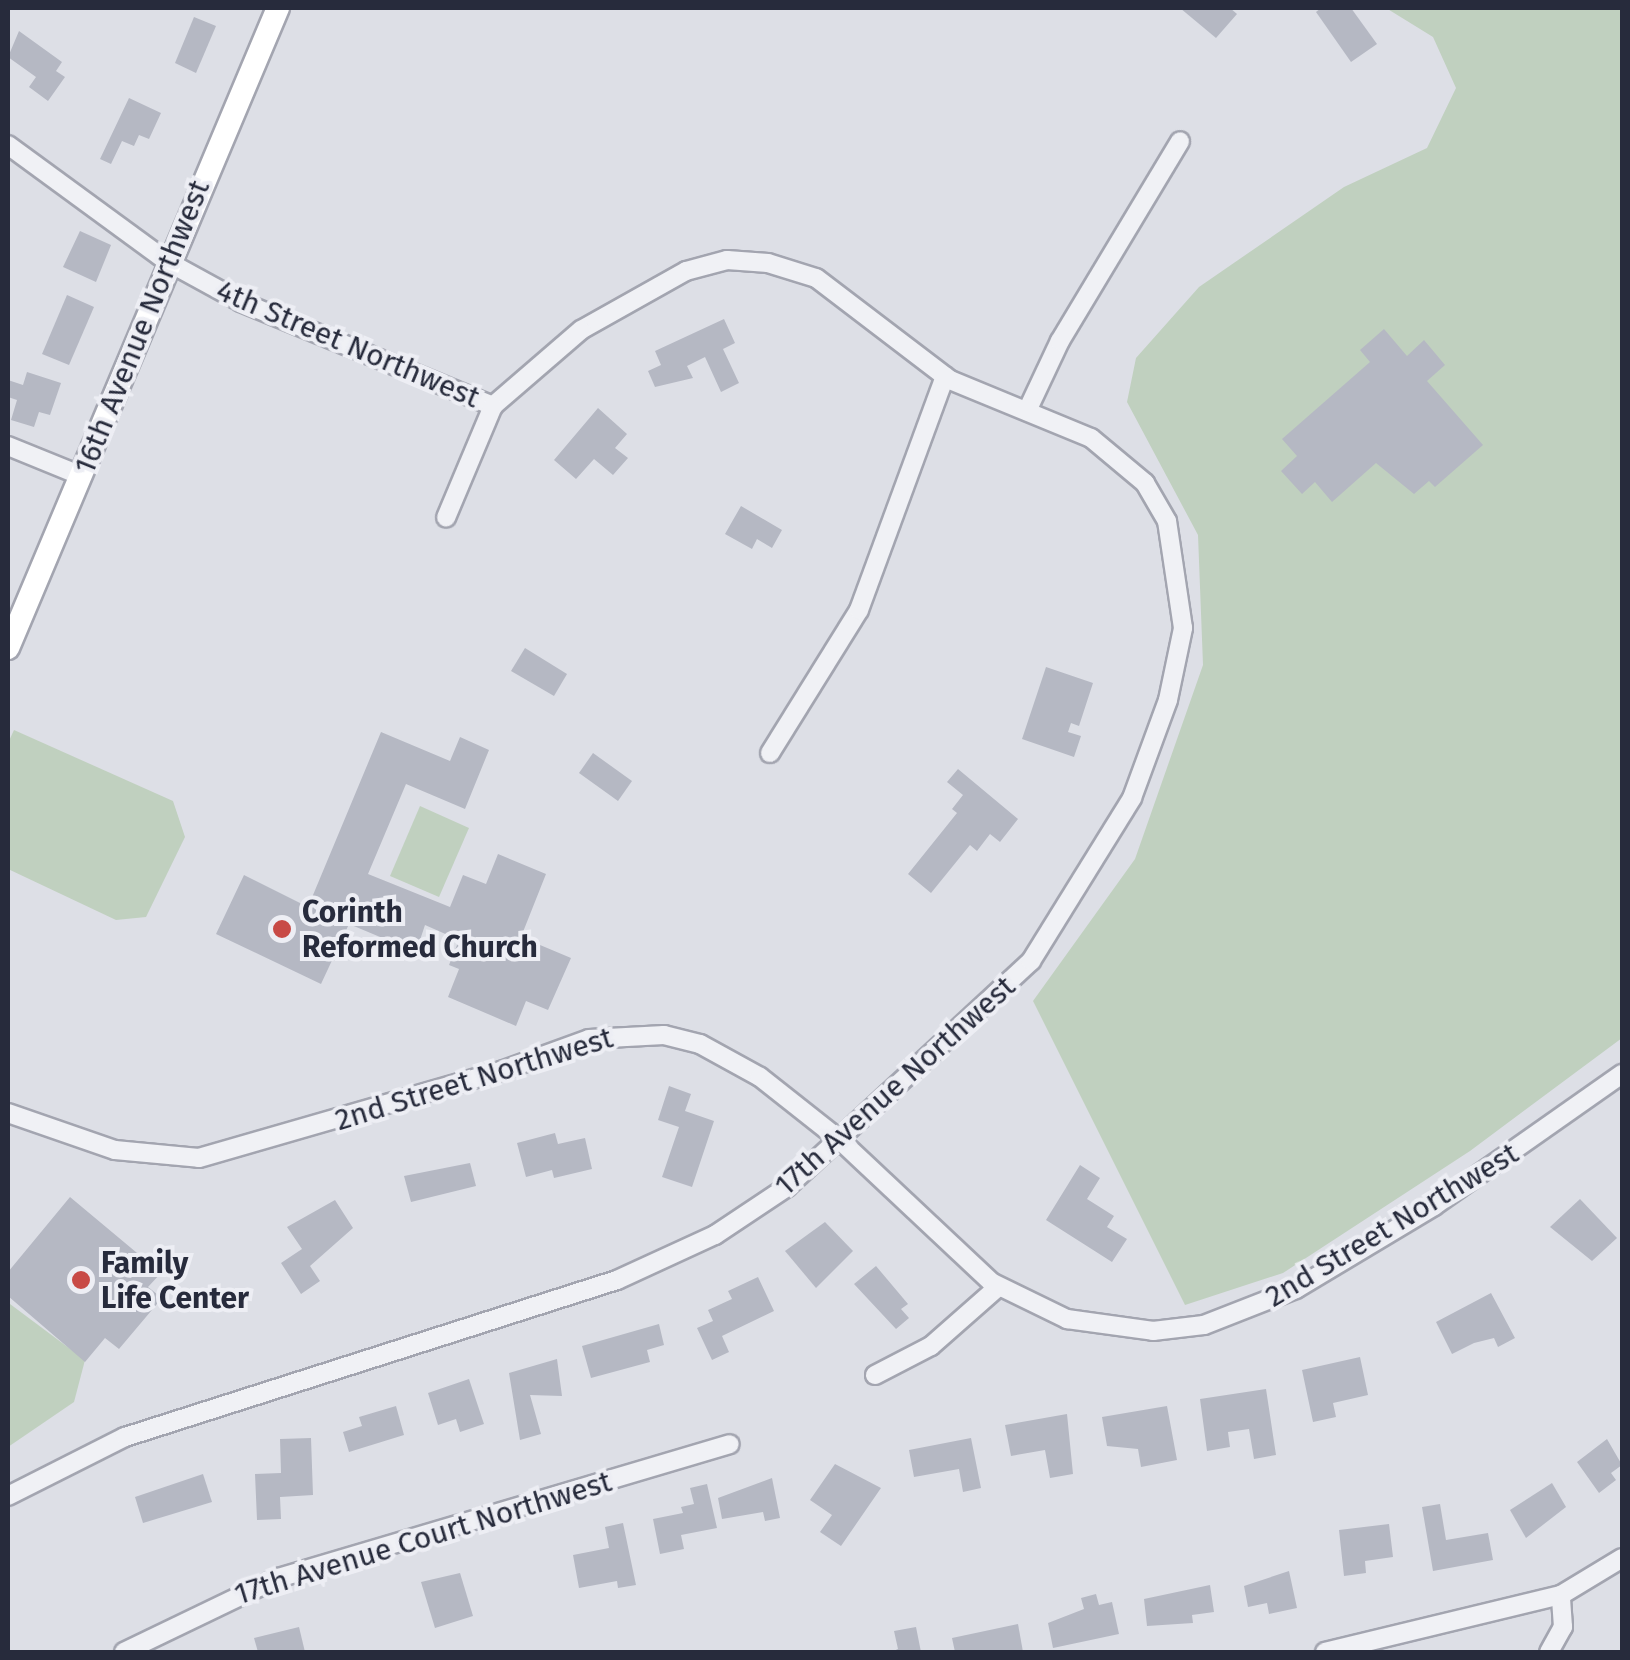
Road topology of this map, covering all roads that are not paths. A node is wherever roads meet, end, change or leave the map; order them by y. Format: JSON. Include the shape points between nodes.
{"nodes":[{"id":1,"x":278,"y":8,"type":"edge"},
{"id":2,"x":1180,"y":141,"type":"dead end"},
{"id":3,"x":8,"y":145,"type":"edge"},
{"id":4,"x":168,"y":262,"type":"junction"},
{"id":5,"x":944,"y":376,"type":"junction"},
{"id":6,"x":492,"y":406,"type":"junction"},
{"id":7,"x":1028,"y":410,"type":"junction"},
{"id":8,"x":8,"y":446,"type":"edge"},
{"id":9,"x":82,"y":476,"type":"junction"},
{"id":10,"x":446,"y":518,"type":"dead end"},
{"id":11,"x":8,"y":648,"type":"edge"},
{"id":12,"x":770,"y":753,"type":"dead end"},
{"id":13,"x":1622,"y":1074,"type":"edge"},
{"id":14,"x":8,"y":1113,"type":"edge"},
{"id":15,"x":840,"y":1141,"type":"junction"},
{"id":16,"x":998,"y":1287,"type":"junction"},
{"id":17,"x":875,"y":1375,"type":"dead end"},
{"id":18,"x":730,"y":1444,"type":"dead end"},
{"id":19,"x":8,"y":1496,"type":"edge"},
{"id":20,"x":1622,"y":1558,"type":"edge"},
{"id":21,"x":1561,"y":1595,"type":"junction"},
{"id":22,"x":124,"y":1652,"type":"edge"},
{"id":23,"x":1325,"y":1652,"type":"edge"},
{"id":24,"x":1549,"y":1652,"type":"edge"}],
"edges":[{"from":1,"to":4,"type":"main road","name":"16th Avenue Northwest"},
{"from":2,"to":7,"type":"street","via":[[1060,341]]},
{"from":3,"to":4,"type":"street","name":"4th Street Northwest"},
{"from":4,"to":6,"type":"street","name":"4th Street Northwest","via":[[321,338]]},
{"from":4,"to":9,"type":"main road","name":"16th Avenue Northwest"},
{"from":5,"to":6,"type":"street","name":"17th Avenue Northwest","via":[[816,278],[768,263],[727,260],[686,271],[581,330]]},
{"from":5,"to":7,"type":"street","name":"17th Avenue Northwest"},
{"from":5,"to":12,"type":"street","via":[[859,610]]},
{"from":6,"to":10,"type":"street"},
{"from":7,"to":15,"type":"street","name":"17th Avenue Northwest","via":[[1114,456],[1145,483],[1168,521],[1183,628],[1168,700],[1118,826],[1031,962]]},
{"from":8,"to":9,"type":"street"},
{"from":9,"to":11,"type":"main road","name":"16th Avenue Northwest"},
{"from":13,"to":16,"type":"street","name":"2nd Street Northwest","via":[[1434,1206],[1243,1313],[1179,1330],[1114,1330],[1044,1311]]},
{"from":14,"to":15,"type":"street","name":"2nd Street Northwest","via":[[116,1150],[209,1157],[588,1038],[651,1033],[731,1059]]},
{"from":15,"to":16,"type":"street","name":"2nd Street Northwest"},
{"from":15,"to":19,"type":"street","name":"17th Avenue Northwest","via":[[746,1216],[617,1280],[125,1437]]},
{"from":16,"to":17,"type":"street","via":[[931,1346]]},
{"from":18,"to":22,"type":"street","name":"17th Avenue Court Northwest","via":[[278,1578]]},
{"from":20,"to":21,"type":"street"},
{"from":21,"to":23,"type":"street"},
{"from":21,"to":24,"type":"street","via":[[1563,1627]]}]}
